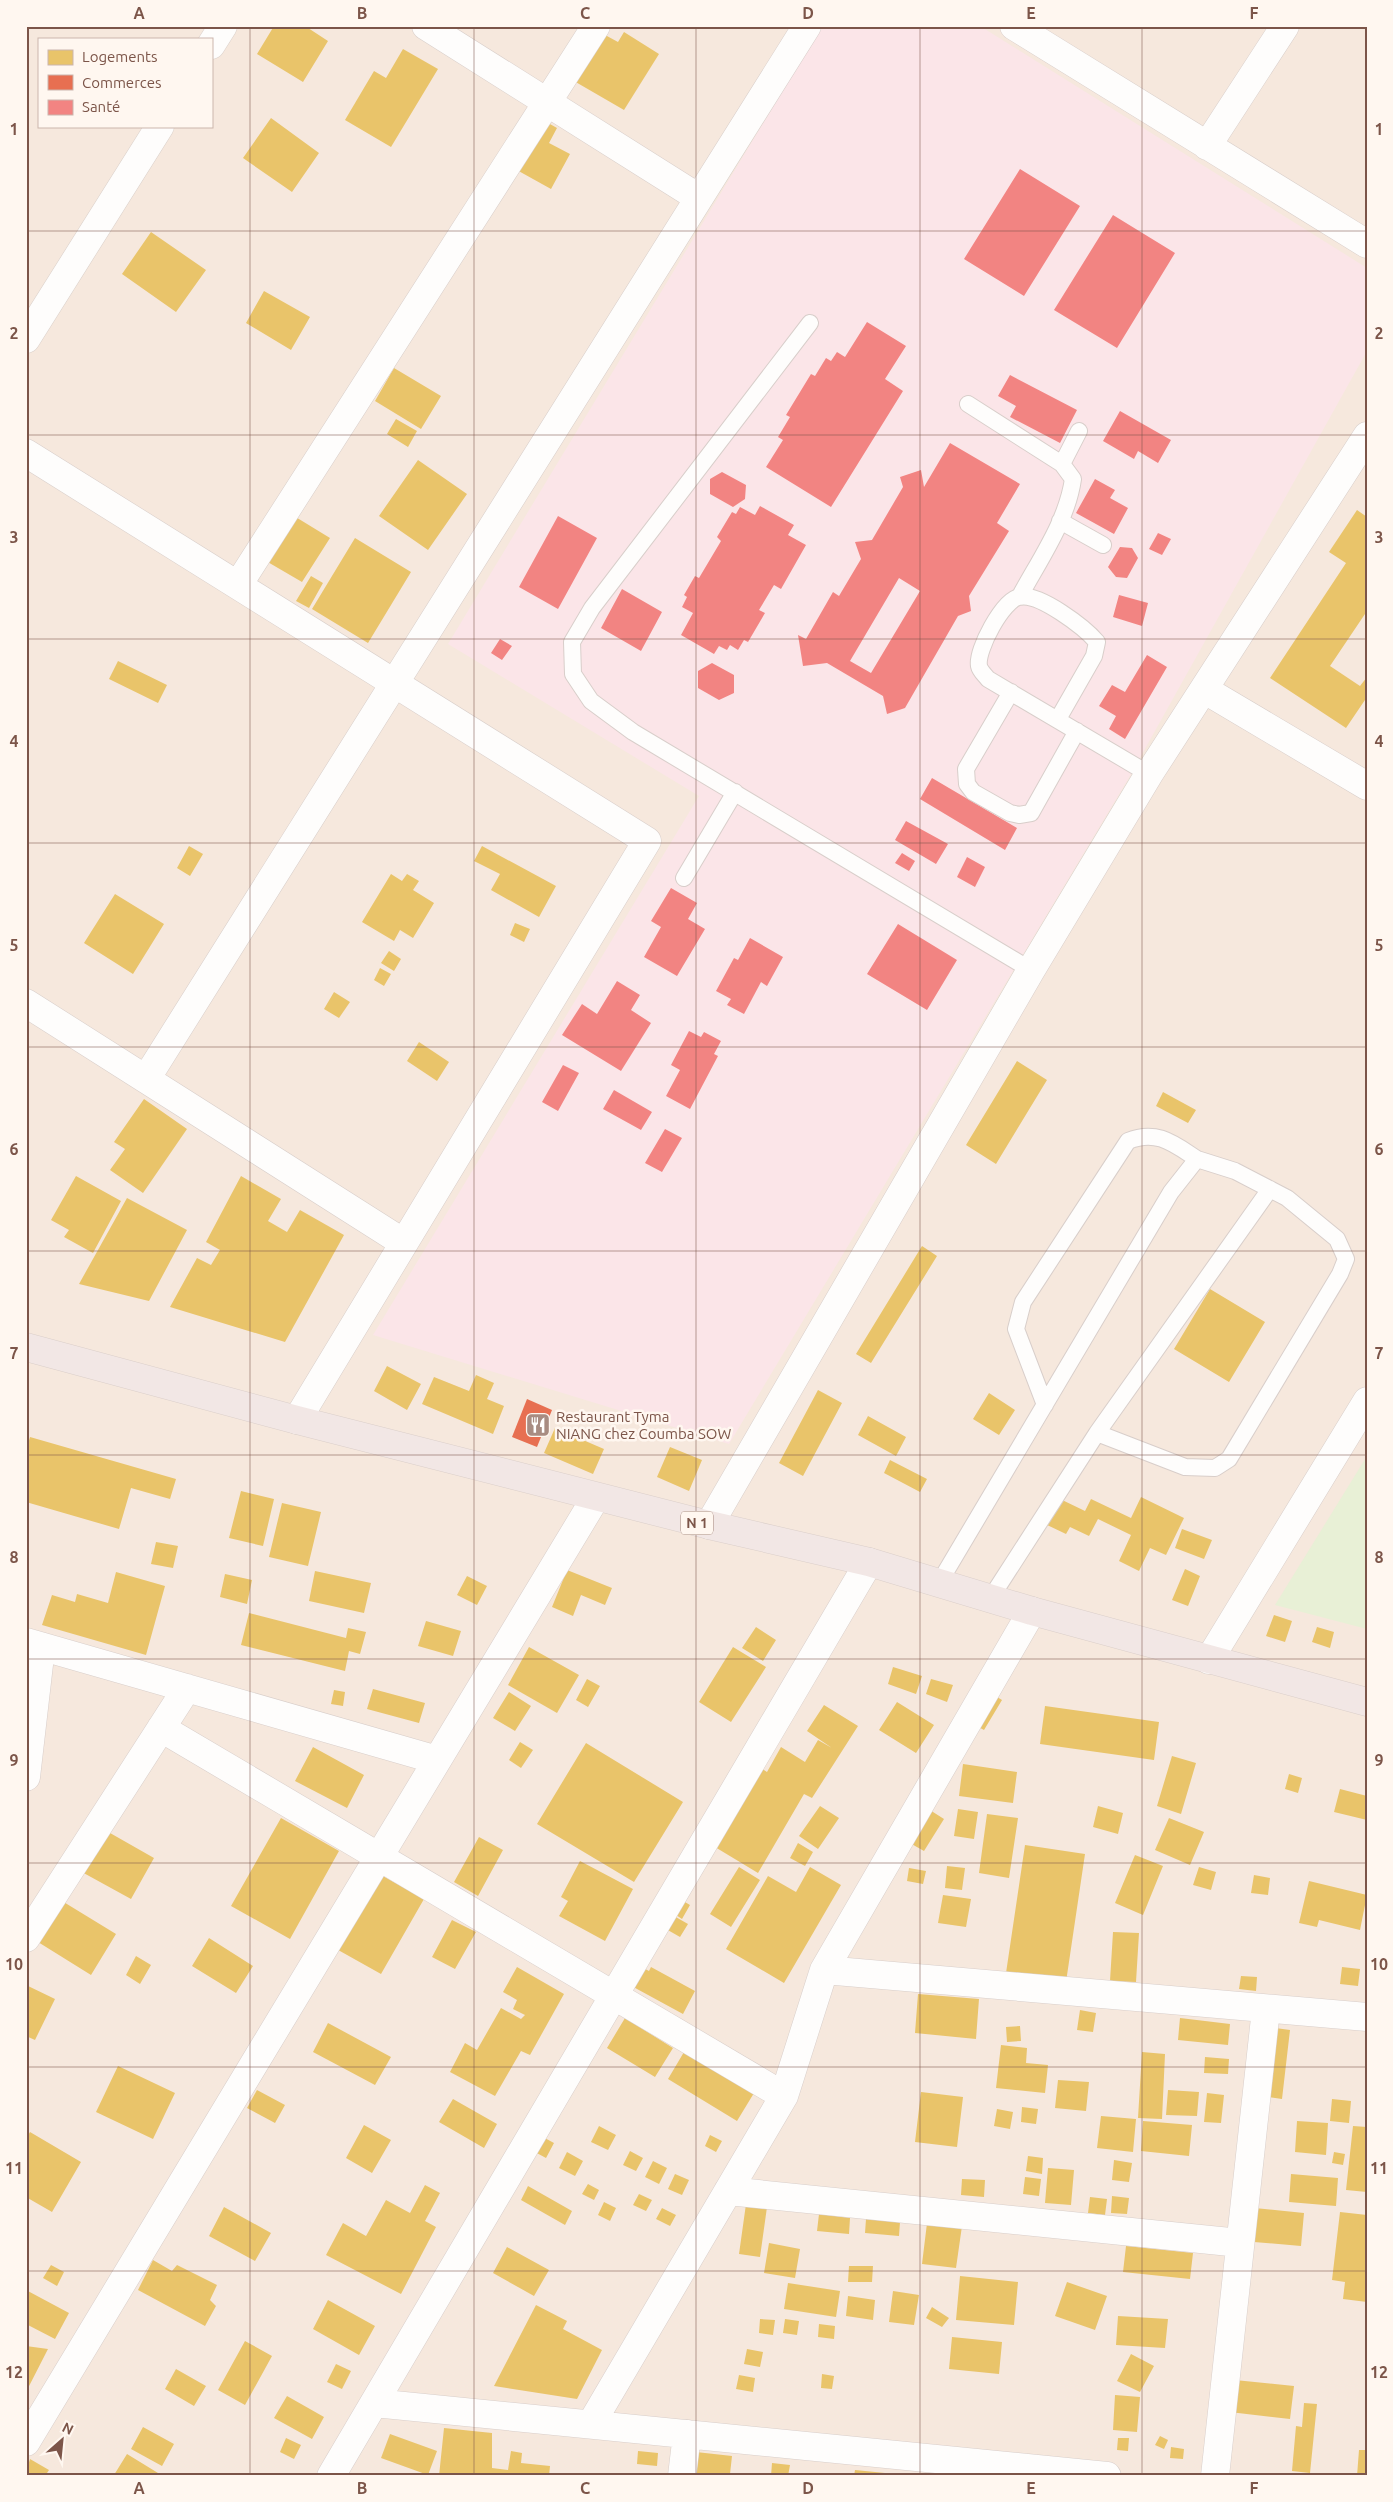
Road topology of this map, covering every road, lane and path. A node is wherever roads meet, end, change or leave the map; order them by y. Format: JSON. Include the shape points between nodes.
{"nodes":[{"id":1,"x":223,"y":26,"type":"edge"},
{"id":2,"x":426,"y":26,"type":"edge"},
{"id":3,"x":596,"y":26,"type":"edge"},
{"id":4,"x":807,"y":26,"type":"edge"},
{"id":5,"x":1014,"y":26,"type":"edge"},
{"id":6,"x":1285,"y":26,"type":"edge"},
{"id":7,"x":212,"y":43,"type":"edge"},
{"id":8,"x":547,"y":103,"type":"junction"},
{"id":9,"x":159,"y":128,"type":"edge"},
{"id":10,"x":1207,"y":146,"type":"junction"},
{"id":11,"x":699,"y":198,"type":"junction"},
{"id":12,"x":1367,"y":244,"type":"edge"},
{"id":13,"x":810,"y":323,"type":"dead end"},
{"id":14,"x":26,"y":340,"type":"edge"},
{"id":15,"x":968,"y":404,"type":"dead end"},
{"id":16,"x":1079,"y":431,"type":"dead end"},
{"id":17,"x":1366,"y":440,"type":"edge"},
{"id":18,"x":26,"y":454,"type":"edge"},
{"id":19,"x":1062,"y":464,"type":"junction"},
{"id":20,"x":1060,"y":521,"type":"junction"},
{"id":21,"x":1103,"y":545,"type":"dead end"},
{"id":22,"x":238,"y":585,"type":"junction"},
{"id":23,"x":1020,"y":596,"type":"junction"},
{"id":24,"x":394,"y":683,"type":"junction"},
{"id":25,"x":1205,"y":690,"type":"junction"},
{"id":26,"x":1011,"y":692,"type":"junction"},
{"id":27,"x":1058,"y":719,"type":"junction"},
{"id":28,"x":1077,"y":731,"type":"junction"},
{"id":29,"x":1149,"y":774,"type":"junction"},
{"id":30,"x":1367,"y":786,"type":"edge"},
{"id":31,"x":735,"y":792,"type":"junction"},
{"id":32,"x":684,"y":878,"type":"dead end"},
{"id":33,"x":1031,"y":970,"type":"junction"},
{"id":34,"x":26,"y":1003,"type":"edge"},
{"id":35,"x":146,"y":1079,"type":"junction"},
{"id":36,"x":1197,"y":1159,"type":"junction"},
{"id":37,"x":1270,"y":1189,"type":"junction"},
{"id":38,"x":404,"y":1243,"type":"junction"},
{"id":39,"x":26,"y":1346,"type":"edge"},
{"id":40,"x":1367,"y":1401,"type":"edge"},
{"id":41,"x":1045,"y":1405,"type":"junction"},
{"id":42,"x":297,"y":1420,"type":"junction"},
{"id":43,"x":1097,"y":1433,"type":"junction"},
{"id":44,"x":596,"y":1497,"type":"junction"},
{"id":45,"x":708,"y":1526,"type":"junction"},
{"id":46,"x":869,"y":1562,"type":"junction"},
{"id":47,"x":939,"y":1583,"type":"junction"},
{"id":48,"x":990,"y":1599,"type":"junction"},
{"id":49,"x":1032,"y":1611,"type":"junction"},
{"id":50,"x":34,"y":1644,"type":"edge"},
{"id":51,"x":1209,"y":1660,"type":"junction"},
{"id":52,"x":187,"y":1688,"type":"junction"},
{"id":53,"x":1367,"y":1702,"type":"edge"},
{"id":54,"x":161,"y":1728,"type":"junction"},
{"id":55,"x":437,"y":1760,"type":"junction"},
{"id":56,"x":26,"y":1777,"type":"edge"},
{"id":57,"x":379,"y":1857,"type":"junction"},
{"id":58,"x":26,"y":1938,"type":"edge"},
{"id":59,"x":824,"y":1970,"type":"junction"},
{"id":60,"x":614,"y":1996,"type":"junction"},
{"id":61,"x":1266,"y":2009,"type":"junction"},
{"id":62,"x":1367,"y":2017,"type":"edge"},
{"id":63,"x":784,"y":2096,"type":"junction"},
{"id":64,"x":728,"y":2191,"type":"junction"},
{"id":65,"x":1240,"y":2244,"type":"junction"},
{"id":66,"x":374,"y":2403,"type":"junction"},
{"id":67,"x":591,"y":2424,"type":"junction"},
{"id":68,"x":686,"y":2434,"type":"junction"},
{"id":69,"x":26,"y":2442,"type":"edge"},
{"id":70,"x":331,"y":2476,"type":"edge"},
{"id":71,"x":682,"y":2476,"type":"edge"},
{"id":72,"x":1107,"y":2476,"type":"edge"},
{"id":73,"x":1215,"y":2476,"type":"edge"}],
"edges":[{"from":1,"to":7,"type":"street"},
{"from":2,"to":8,"type":"street"},
{"from":3,"to":8,"type":"street"},
{"from":4,"to":11,"type":"street"},
{"from":5,"to":10,"type":"street"},
{"from":6,"to":10,"type":"street"},
{"from":8,"to":11,"type":"street"},
{"from":8,"to":22,"type":"street"},
{"from":9,"to":14,"type":"street"},
{"from":10,"to":12,"type":"street"},
{"from":11,"to":24,"type":"street"},
{"from":13,"to":31,"type":"lane","via":[[592,608],[572,642],[573,674],[591,701],[633,732]]},
{"from":15,"to":19,"type":"lane"},
{"from":16,"to":19,"type":"lane"},
{"from":17,"to":25,"type":"street"},
{"from":18,"to":22,"type":"street"},
{"from":19,"to":20,"type":"lane","via":[[1073,479],[1071,494]]},
{"from":20,"to":21,"type":"lane"},
{"from":20,"to":23,"type":"lane"},
{"from":22,"to":24,"type":"street"},
{"from":23,"to":26,"type":"lane","via":[[1007,603],[980,652],[979,668],[988,679]]},
{"from":23,"to":27,"type":"lane","via":[[1039,600],[1085,628],[1097,642],[1094,656]]},
{"from":24,"to":35,"type":"street"},
{"from":24,"to":38,"type":"street","via":[[648,841]]},
{"from":25,"to":29,"type":"street"},
{"from":25,"to":30,"type":"street"},
{"from":26,"to":27,"type":"lane"},
{"from":26,"to":28,"type":"lane","via":[[966,769],[967,784],[973,792],[1010,813],[1031,813]]},
{"from":27,"to":28,"type":"lane"},
{"from":28,"to":29,"type":"lane"},
{"from":29,"to":33,"type":"street"},
{"from":31,"to":32,"type":"lane"},
{"from":31,"to":33,"type":"lane"},
{"from":33,"to":45,"type":"street"},
{"from":34,"to":35,"type":"street"},
{"from":35,"to":38,"type":"street"},
{"from":36,"to":37,"type":"lane"},
{"from":36,"to":41,"type":"lane","via":[[1171,1192]]},
{"from":36,"to":41,"type":"lane","via":[[1166,1139],[1142,1135],[1128,1141],[1023,1302],[1016,1329]]},
{"from":37,"to":43,"type":"lane"},
{"from":37,"to":43,"type":"lane","via":[[1287,1198],[1337,1239],[1346,1259],[1229,1458],[1215,1468],[1185,1467]]},
{"from":38,"to":42,"type":"street"},
{"from":39,"to":42,"type":"highway","number":"N 1"},
{"from":40,"to":51,"type":"street"},
{"from":41,"to":47,"type":"lane"},
{"from":42,"to":44,"type":"highway","number":"N 1"},
{"from":43,"to":48,"type":"lane"},
{"from":44,"to":45,"type":"highway","number":"N 1"},
{"from":44,"to":55,"type":"street"},
{"from":45,"to":46,"type":"highway","number":"N 1"},
{"from":46,"to":47,"type":"highway","number":"N 1"},
{"from":46,"to":60,"type":"street"},
{"from":47,"to":48,"type":"highway","number":"N 1"},
{"from":48,"to":49,"type":"highway","number":"N 1"},
{"from":49,"to":51,"type":"highway","number":"N 1"},
{"from":49,"to":59,"type":"street"},
{"from":50,"to":52,"type":"street"},
{"from":50,"to":56,"type":"street"},
{"from":51,"to":53,"type":"highway","number":"N 1"},
{"from":52,"to":54,"type":"street"},
{"from":52,"to":55,"type":"street"},
{"from":54,"to":57,"type":"street"},
{"from":54,"to":58,"type":"street"},
{"from":55,"to":57,"type":"street"},
{"from":57,"to":60,"type":"street"},
{"from":57,"to":69,"type":"street"},
{"from":59,"to":61,"type":"street"},
{"from":59,"to":63,"type":"street"},
{"from":60,"to":63,"type":"street"},
{"from":60,"to":66,"type":"street"},
{"from":61,"to":62,"type":"street"},
{"from":61,"to":65,"type":"street"},
{"from":63,"to":64,"type":"street"},
{"from":64,"to":65,"type":"street"},
{"from":64,"to":67,"type":"street"},
{"from":65,"to":73,"type":"street"},
{"from":66,"to":67,"type":"street"},
{"from":66,"to":70,"type":"street"},
{"from":67,"to":68,"type":"street"},
{"from":68,"to":71,"type":"street"},
{"from":68,"to":72,"type":"street"}]}
